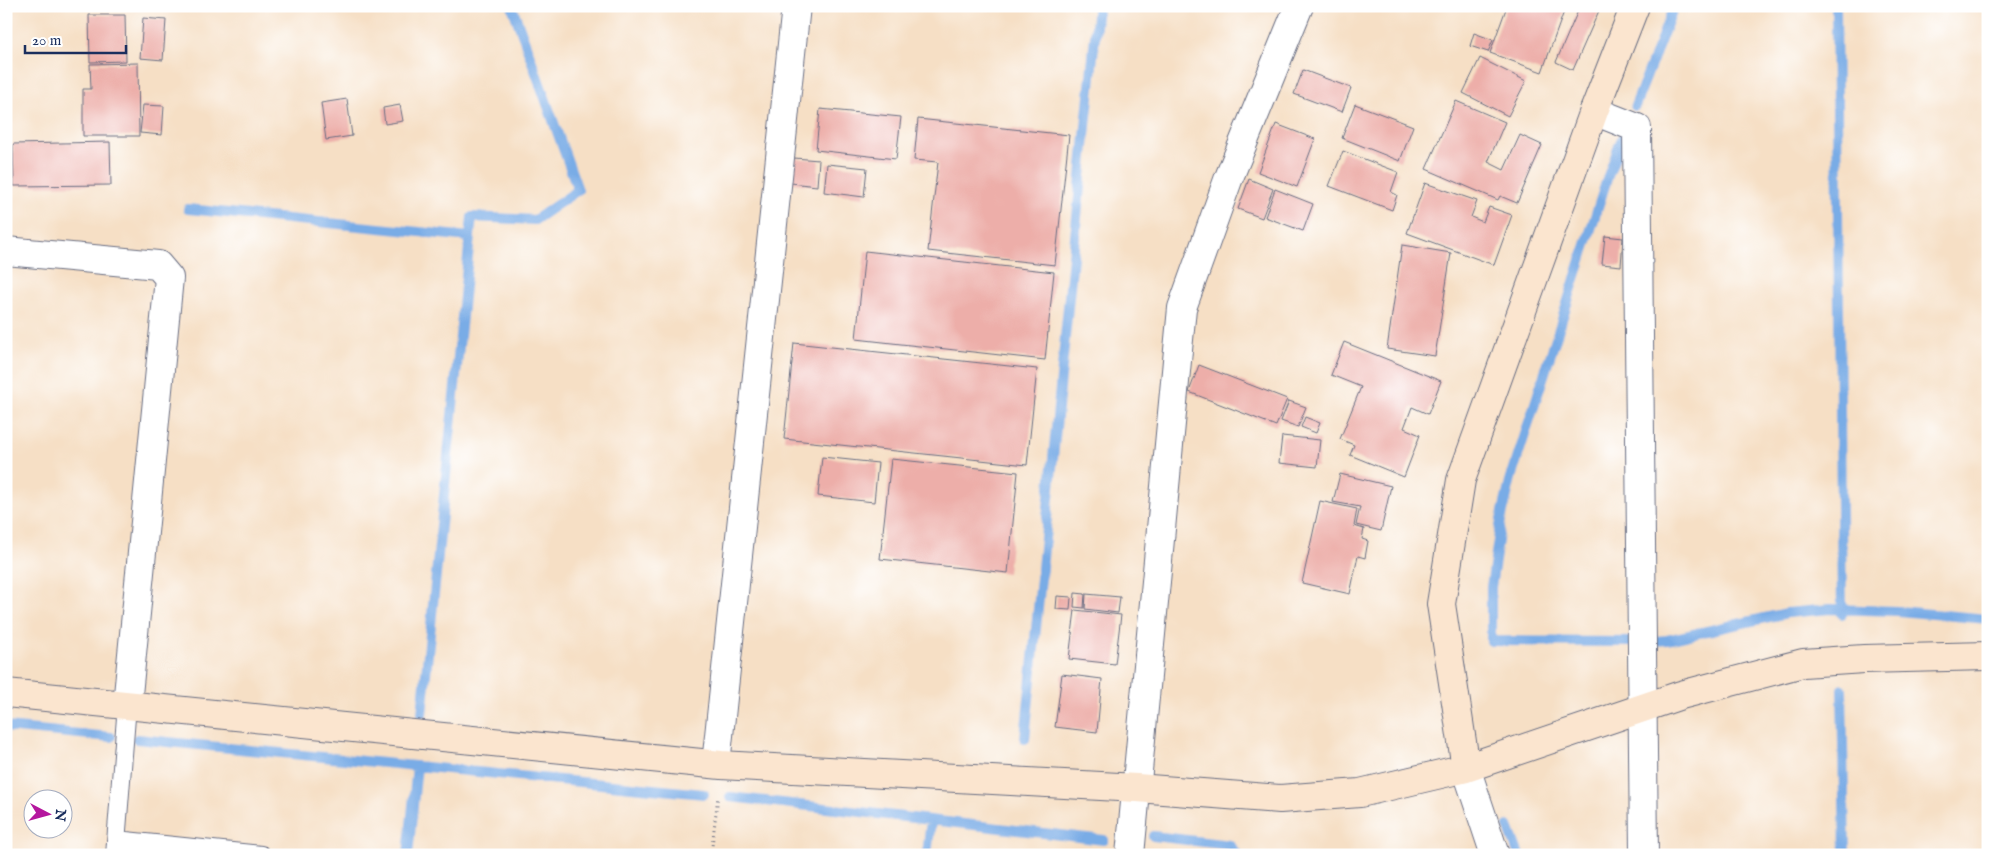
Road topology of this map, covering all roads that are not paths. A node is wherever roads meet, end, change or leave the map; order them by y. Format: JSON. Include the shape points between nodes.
{"nodes":[{"id":1,"x":796,"y":6,"type":"edge"},
{"id":2,"x":1299,"y":6,"type":"edge"},
{"id":3,"x":1635,"y":6,"type":"edge"},
{"id":4,"x":1594,"y":111,"type":"junction"},
{"id":5,"x":6,"y":251,"type":"edge"},
{"id":6,"x":1988,"y":656,"type":"edge"},
{"id":7,"x":6,"y":693,"type":"edge"},
{"id":8,"x":126,"y":704,"type":"junction"},
{"id":9,"x":1644,"y":708,"type":"junction"},
{"id":10,"x":719,"y":764,"type":"junction"},
{"id":11,"x":1466,"y":768,"type":"junction"},
{"id":12,"x":1137,"y":788,"type":"junction"},
{"id":13,"x":116,"y":847,"type":"edge"},
{"id":14,"x":260,"y":855,"type":"edge"},
{"id":15,"x":1130,"y":855,"type":"edge"},
{"id":16,"x":1495,"y":855,"type":"edge"},
{"id":17,"x":1644,"y":855,"type":"edge"}],
"edges":[{"from":1,"to":10,"type":"street"},
{"from":2,"to":12,"type":"street","via":[[1228,180],[1182,308]]},
{"from":3,"to":4,"type":"street"},
{"from":4,"to":9,"type":"street","via":[[1638,128]]},
{"from":4,"to":11,"type":"street","via":[[1460,480],[1441,604]]},
{"from":5,"to":8,"type":"street","via":[[158,265],[169,278]]},
{"from":6,"to":9,"type":"street","via":[[1804,663]]},
{"from":7,"to":8,"type":"street"},
{"from":8,"to":10,"type":"street"},
{"from":8,"to":13,"type":"lane"},
{"from":9,"to":11,"type":"street"},
{"from":9,"to":17,"type":"street"},
{"from":10,"to":12,"type":"street"},
{"from":11,"to":12,"type":"street","via":[[1360,793],[1280,799]]},
{"from":11,"to":16,"type":"street"},
{"from":12,"to":15,"type":"street"},
{"from":13,"to":14,"type":"lane"}]}
